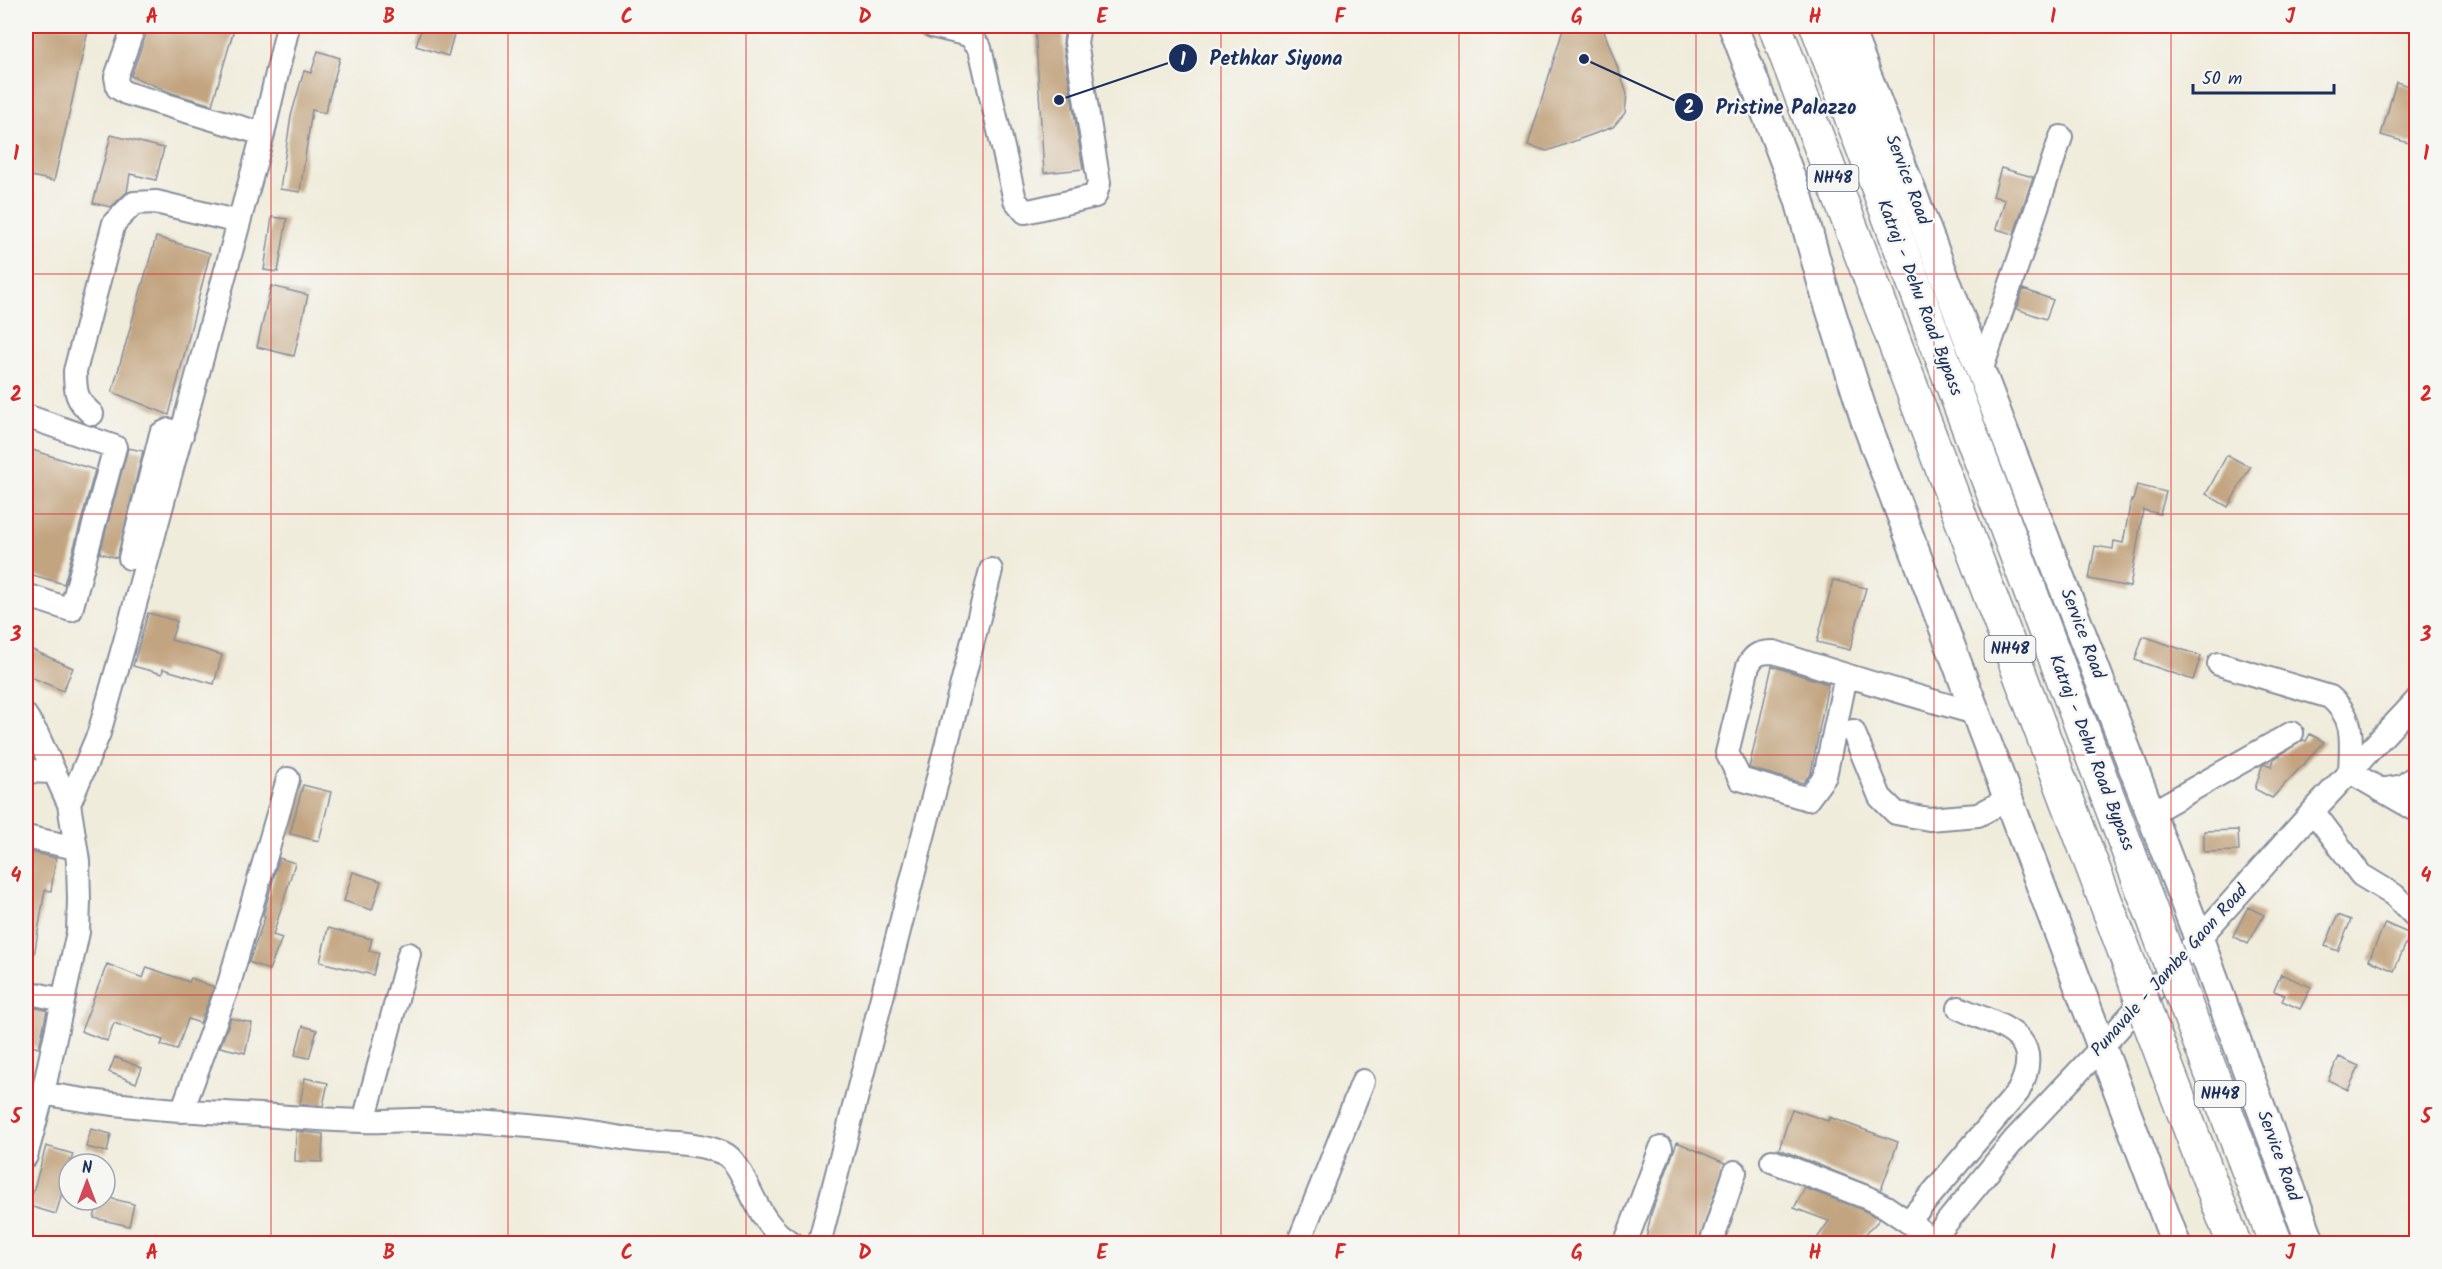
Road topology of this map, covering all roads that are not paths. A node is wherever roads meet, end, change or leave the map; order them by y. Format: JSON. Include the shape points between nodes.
{"nodes":[{"id":1,"x":134,"y":26,"type":"edge"},
{"id":2,"x":288,"y":26,"type":"edge"},
{"id":3,"x":932,"y":26,"type":"edge"},
{"id":4,"x":1079,"y":26,"type":"edge"},
{"id":5,"x":1733,"y":26,"type":"edge"},
{"id":6,"x":1776,"y":26,"type":"edge"},
{"id":7,"x":1817,"y":26,"type":"edge"},
{"id":8,"x":1848,"y":26,"type":"edge"},
{"id":9,"x":263,"y":134,"type":"junction"},
{"id":10,"x":2061,"y":137,"type":"dead end"},
{"id":11,"x":239,"y":222,"type":"junction"},
{"id":12,"x":1981,"y":371,"type":"junction"},
{"id":13,"x":92,"y":414,"type":"dead end"},
{"id":14,"x":26,"y":416,"type":"edge"},
{"id":15,"x":182,"y":435,"type":"junction"},
{"id":16,"x":130,"y":558,"type":"dead end"},
{"id":17,"x":991,"y":570,"type":"dead end"},
{"id":18,"x":26,"y":596,"type":"edge"},
{"id":19,"x":2219,"y":664,"type":"dead end"},
{"id":20,"x":1846,"y":676,"type":"junction"},
{"id":21,"x":2416,"y":701,"type":"edge"},
{"id":22,"x":1975,"y":713,"type":"junction"},
{"id":23,"x":26,"y":716,"type":"edge"},
{"id":24,"x":1853,"y":731,"type":"dead end"},
{"id":25,"x":2292,"y":734,"type":"dead end"},
{"id":26,"x":26,"y":771,"type":"edge"},
{"id":27,"x":54,"y":772,"type":"junction"},
{"id":28,"x":2350,"y":772,"type":"junction"},
{"id":29,"x":2416,"y":776,"type":"edge"},
{"id":30,"x":288,"y":779,"type":"dead end"},
{"id":31,"x":2380,"y":790,"type":"junction"},
{"id":32,"x":2008,"y":799,"type":"junction"},
{"id":33,"x":69,"y":804,"type":"junction"},
{"id":34,"x":2416,"y":810,"type":"edge"},
{"id":35,"x":2313,"y":811,"type":"junction"},
{"id":36,"x":2151,"y":813,"type":"junction"},
{"id":37,"x":26,"y":837,"type":"edge"},
{"id":38,"x":76,"y":848,"type":"junction"},
{"id":39,"x":2416,"y":917,"type":"edge"},
{"id":40,"x":2199,"y":939,"type":"junction"},
{"id":41,"x":409,"y":954,"type":"dead end"},
{"id":42,"x":26,"y":992,"type":"edge"},
{"id":43,"x":63,"y":1000,"type":"junction"},
{"id":44,"x":1959,"y":1008,"type":"dead end"},
{"id":45,"x":2101,"y":1048,"type":"junction"},
{"id":46,"x":38,"y":1081,"type":"edge"},
{"id":47,"x":1363,"y":1081,"type":"dead end"},
{"id":48,"x":182,"y":1111,"type":"junction"},
{"id":49,"x":364,"y":1121,"type":"junction"},
{"id":50,"x":1661,"y":1148,"type":"dead end"},
{"id":51,"x":26,"y":1156,"type":"edge"},
{"id":52,"x":1772,"y":1161,"type":"dead end"},
{"id":53,"x":1734,"y":1172,"type":"dead end"},
{"id":54,"x":1908,"y":1222,"type":"junction"},
{"id":55,"x":1931,"y":1241,"type":"edge"},
{"id":56,"x":794,"y":1244,"type":"edge"},
{"id":57,"x":819,"y":1244,"type":"edge"},
{"id":58,"x":1298,"y":1244,"type":"edge"},
{"id":59,"x":1625,"y":1244,"type":"edge"},
{"id":60,"x":1711,"y":1244,"type":"edge"},
{"id":61,"x":2176,"y":1244,"type":"edge"},
{"id":62,"x":2234,"y":1244,"type":"edge"},
{"id":63,"x":2276,"y":1244,"type":"edge"},
{"id":64,"x":2311,"y":1244,"type":"edge"}],
"edges":[{"from":1,"to":9,"type":"street","via":[[116,77],[118,88]]},
{"from":2,"to":9,"type":"street"},
{"from":3,"to":4,"type":"street","via":[[969,35],[980,48],[1015,200],[1025,212],[1095,196],[1099,183],[1076,42]]},
{"from":5,"to":22,"type":"main road","via":[[1798,198],[1865,418]]},
{"from":6,"to":62,"type":"highway","name":"Katraj - Dehu Road Bypass","number":"NH48","bridge":true},
{"from":7,"to":63,"type":"highway","name":"Katraj - Dehu Road Bypass","number":"NH48","bridge":true},
{"from":8,"to":12,"type":"main road","name":"Service Road"},
{"from":9,"to":11,"type":"street"},
{"from":10,"to":12,"type":"street"},
{"from":11,"to":13,"type":"street","via":[[156,202],[134,203],[114,223],[75,371],[80,403]]},
{"from":11,"to":15,"type":"street"},
{"from":12,"to":36,"type":"main road","name":"Service Road"},
{"from":14,"to":18,"type":"street","via":[[115,447],[71,610]]},
{"from":15,"to":16,"type":"street","via":[[169,430],[161,434]]},
{"from":15,"to":33,"type":"street","via":[[99,733]]},
{"from":17,"to":57,"type":"street"},
{"from":19,"to":28,"type":"street","via":[[2330,697],[2349,720]]},
{"from":20,"to":20,"type":"street","via":[[1774,652],[1752,657],[1727,753],[1740,779],[1808,799],[1826,776]]},
{"from":20,"to":22,"type":"street"},
{"from":21,"to":28,"type":"street","name":"Punavale - Jambe Gaon Road"},
{"from":22,"to":32,"type":"main road"},
{"from":23,"to":27,"type":"street"},
{"from":24,"to":32,"type":"street","via":[[1880,797],[1896,813],[1929,819],[1978,815]]},
{"from":25,"to":36,"type":"street"},
{"from":26,"to":27,"type":"street"},
{"from":27,"to":33,"type":"street"},
{"from":28,"to":31,"type":"street"},
{"from":28,"to":35,"type":"street","name":"Punavale - Jambe Gaon Road"},
{"from":29,"to":31,"type":"street","via":[[2403,786]]},
{"from":30,"to":48,"type":"street","via":[[226,996]]},
{"from":31,"to":34,"type":"street"},
{"from":32,"to":45,"type":"main road"},
{"from":33,"to":38,"type":"street"},
{"from":35,"to":39,"type":"street","via":[[2361,874],[2394,895]]},
{"from":35,"to":40,"type":"street","name":"Punavale - Jambe Gaon Road"},
{"from":36,"to":40,"type":"main road","name":"Service Road"},
{"from":37,"to":38,"type":"street"},
{"from":38,"to":43,"type":"street","via":[[78,932]]},
{"from":40,"to":45,"type":"street","name":"Punavale - Jambe Gaon Road"},
{"from":40,"to":64,"type":"main road","name":"Service Road"},
{"from":41,"to":49,"type":"street"},
{"from":42,"to":43,"type":"street"},
{"from":43,"to":46,"type":"street"},
{"from":44,"to":54,"type":"street","via":[[2015,1033],[2026,1050],[2025,1078],[2011,1100]]},
{"from":45,"to":55,"type":"street","name":"Punavale - Jambe Gaon Road","via":[[2015,1139]]},
{"from":45,"to":61,"type":"main road"},
{"from":46,"to":48,"type":"street","via":[[90,1103]]},
{"from":46,"to":51,"type":"street"},
{"from":47,"to":58,"type":"street"},
{"from":48,"to":49,"type":"street"},
{"from":49,"to":56,"type":"street","via":[[500,1124],[693,1144],[726,1154],[769,1226]]},
{"from":50,"to":59,"type":"street"},
{"from":52,"to":54,"type":"street","via":[[1868,1198]]},
{"from":53,"to":60,"type":"street"},
{"from":54,"to":55,"type":"street"}]}
